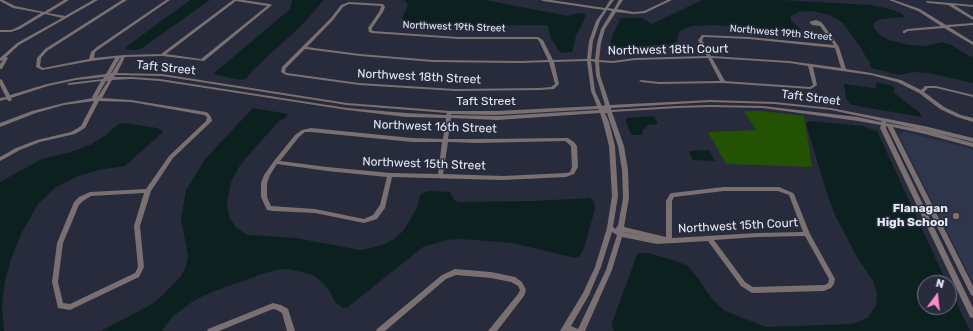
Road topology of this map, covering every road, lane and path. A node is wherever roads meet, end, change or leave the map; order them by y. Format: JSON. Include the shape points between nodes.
{"nodes":[{"id":1,"x":0,"y":0,"type":"edge"},
{"id":2,"x":67,"y":0,"type":"edge"},
{"id":3,"x":96,"y":0,"type":"edge"},
{"id":4,"x":125,"y":0,"type":"edge"},
{"id":5,"x":168,"y":0,"type":"edge"},
{"id":6,"x":235,"y":0,"type":"edge"},
{"id":7,"x":543,"y":0,"type":"edge"},
{"id":8,"x":573,"y":0,"type":"edge"},
{"id":9,"x":612,"y":0,"type":"edge"},
{"id":10,"x":621,"y":0,"type":"edge"},
{"id":11,"x":670,"y":0,"type":"edge"},
{"id":12,"x":891,"y":0,"type":"edge"},
{"id":13,"x":928,"y":2,"type":"dead end"},
{"id":14,"x":947,"y":3,"type":"junction"},
{"id":15,"x":579,"y":6,"type":"junction"},
{"id":16,"x":973,"y":6,"type":"edge"},
{"id":17,"x":606,"y":10,"type":"junction"},
{"id":18,"x":614,"y":11,"type":"junction"},
{"id":19,"x":44,"y":14,"type":"junction"},
{"id":20,"x":66,"y":17,"type":"junction"},
{"id":21,"x":973,"y":19,"type":"edge"},
{"id":22,"x":973,"y":24,"type":"edge"},
{"id":23,"x":822,"y":25,"type":"dead end"},
{"id":24,"x":946,"y":26,"type":"junction"},
{"id":25,"x":0,"y":31,"type":"edge"},
{"id":26,"x":904,"y":32,"type":"dead end"},
{"id":27,"x":973,"y":44,"type":"edge"},
{"id":28,"x":837,"y":47,"type":"junction"},
{"id":29,"x":304,"y":48,"type":"junction"},
{"id":30,"x":162,"y":54,"type":"junction"},
{"id":31,"x":124,"y":56,"type":"junction"},
{"id":32,"x":118,"y":57,"type":"junction"},
{"id":33,"x":710,"y":57,"type":"junction"},
{"id":34,"x":0,"y":60,"type":"edge"},
{"id":35,"x":91,"y":60,"type":"junction"},
{"id":36,"x":589,"y":60,"type":"junction"},
{"id":37,"x":551,"y":61,"type":"junction"},
{"id":38,"x":597,"y":61,"type":"junction"},
{"id":39,"x":810,"y":65,"type":"junction"},
{"id":40,"x":0,"y":68,"type":"edge"},
{"id":41,"x":844,"y":70,"type":"junction"},
{"id":42,"x":108,"y":77,"type":"junction"},
{"id":43,"x":0,"y":80,"type":"edge"},
{"id":44,"x":641,"y":81,"type":"dead end"},
{"id":45,"x":723,"y":82,"type":"junction"},
{"id":46,"x":921,"y":92,"type":"junction"},
{"id":47,"x":973,"y":96,"type":"edge"},
{"id":48,"x":9,"y":99,"type":"junction"},
{"id":49,"x":97,"y":99,"type":"junction"},
{"id":50,"x":1,"y":100,"type":"edge"},
{"id":51,"x":733,"y":104,"type":"junction"},
{"id":52,"x":810,"y":106,"type":"junction"},
{"id":53,"x":608,"y":109,"type":"junction"},
{"id":54,"x":601,"y":110,"type":"junction"},
{"id":55,"x":812,"y":112,"type":"junction"},
{"id":56,"x":449,"y":114,"type":"junction"},
{"id":57,"x":973,"y":120,"type":"edge"},
{"id":58,"x":884,"y":122,"type":"junction"},
{"id":59,"x":0,"y":125,"type":"edge"},
{"id":60,"x":890,"y":126,"type":"junction"},
{"id":61,"x":445,"y":140,"type":"junction"},
{"id":62,"x":973,"y":140,"type":"edge"},
{"id":63,"x":973,"y":145,"type":"edge"},
{"id":64,"x":0,"y":159,"type":"edge"},
{"id":65,"x":276,"y":162,"type":"junction"},
{"id":66,"x":572,"y":173,"type":"joint"},
{"id":67,"x":390,"y":175,"type":"junction"},
{"id":68,"x":440,"y":177,"type":"junction"},
{"id":69,"x":148,"y":191,"type":"junction"},
{"id":70,"x":610,"y":228,"type":"junction"},
{"id":71,"x":621,"y":231,"type":"junction"},
{"id":72,"x":807,"y":234,"type":"junction"},
{"id":73,"x":709,"y":238,"type":"junction"},
{"id":74,"x":669,"y":240,"type":"junction"},
{"id":75,"x":954,"y":275,"type":"edge"},
{"id":76,"x":964,"y":276,"type":"junction"},
{"id":77,"x":957,"y":279,"type":"edge"},
{"id":78,"x":957,"y":281,"type":"edge"},
{"id":79,"x":973,"y":293,"type":"edge"},
{"id":80,"x":973,"y":315,"type":"edge"},
{"id":81,"x":566,"y":330,"type":"edge"},
{"id":82,"x":211,"y":331,"type":"edge"},
{"id":83,"x":291,"y":331,"type":"edge"},
{"id":84,"x":380,"y":331,"type":"edge"},
{"id":85,"x":492,"y":331,"type":"edge"},
{"id":86,"x":576,"y":331,"type":"edge"},
{"id":87,"x":581,"y":331,"type":"edge"}],
"edges":[{"from":1,"to":19,"type":"street","via":[[14,7]]},
{"from":2,"to":19,"type":"street"},
{"from":3,"to":20,"type":"street"},
{"from":4,"to":35,"type":"street","via":[[46,50],[39,58],[38,67],[42,69]]},
{"from":5,"to":35,"type":"street","via":[[98,48],[93,52]]},
{"from":6,"to":30,"type":"street"},
{"from":6,"to":30,"type":"street","via":[[270,5],[202,60]]},
{"from":7,"to":15,"type":"street"},
{"from":8,"to":15,"type":"street"},
{"from":9,"to":17,"type":"street"},
{"from":10,"to":18,"type":"street"},
{"from":11,"to":18,"type":"street","via":[[645,12]]},
{"from":12,"to":24,"type":"street","via":[[919,10]]},
{"from":13,"to":14,"type":"street"},
{"from":14,"to":16,"type":"street"},
{"from":14,"to":21,"type":"street"},
{"from":15,"to":17,"type":"street"},
{"from":17,"to":18,"type":"street"},
{"from":17,"to":36,"type":"street","via":[[598,21]]},
{"from":18,"to":38,"type":"street","via":[[603,29]]},
{"from":19,"to":20,"type":"street"},
{"from":19,"to":25,"type":"street","via":[[11,31]]},
{"from":20,"to":34,"type":"street","via":[[18,44]]},
{"from":20,"to":40,"type":"street","via":[[17,48]]},
{"from":22,"to":24,"type":"street"},
{"from":23,"to":28,"type":"street"},
{"from":24,"to":26,"type":"street"},
{"from":24,"to":27,"type":"street"},
{"from":28,"to":33,"type":"street","name":"Northwest 19th Street","via":[[703,36],[700,38]]},
{"from":28,"to":41,"type":"street"},
{"from":29,"to":37,"type":"street","name":"Northwest 18th Court","via":[[433,61]]},
{"from":29,"to":37,"type":"street","name":"Northwest 19th Street","via":[[345,4],[382,5],[370,31],[458,38],[538,38]]},
{"from":29,"to":37,"type":"street","name":"Northwest 18th Street","via":[[283,72],[320,80],[392,87],[546,89],[557,84]]},
{"from":30,"to":31,"type":"street"},
{"from":31,"to":32,"type":"street"},
{"from":31,"to":42,"type":"street"},
{"from":32,"to":35,"type":"street"},
{"from":32,"to":42,"type":"street"},
{"from":33,"to":38,"type":"street","name":"Northwest 18th Court"},
{"from":33,"to":39,"type":"street","name":"Northwest 18th Court"},
{"from":33,"to":45,"type":"street"},
{"from":36,"to":37,"type":"street","name":"Northwest 18th Court"},
{"from":36,"to":38,"type":"street","name":"Northwest 18th Court"},
{"from":36,"to":54,"type":"street","via":[[593,91]]},
{"from":38,"to":53,"type":"street"},
{"from":39,"to":41,"type":"street","name":"Northwest 18th Court"},
{"from":39,"to":45,"type":"street","via":[[815,84],[805,88]]},
{"from":41,"to":46,"type":"street","name":"Northwest 18th Court","via":[[885,77]]},
{"from":42,"to":48,"type":"street","name":"Taft Street","via":[[62,85]]},
{"from":42,"to":49,"type":"street","via":[[94,97]]},
{"from":42,"to":56,"type":"street","name":"Taft Street","via":[[160,80],[347,109],[406,115]]},
{"from":43,"to":48,"type":"street"},
{"from":44,"to":45,"type":"street"},
{"from":46,"to":47,"type":"street","via":[[927,87],[936,87]]},
{"from":46,"to":57,"type":"street","name":"Northwest 18th Court","via":[[942,108]]},
{"from":48,"to":50,"type":"street","name":"Taft Street"},
{"from":49,"to":59,"type":"street","via":[[34,112]]},
{"from":49,"to":64,"type":"street","via":[[79,130],[39,141]]},
{"from":49,"to":69,"type":"street","via":[[131,101],[206,114],[209,117],[209,121],[171,157]]},
{"from":51,"to":52,"type":"street","name":"Taft Street"},
{"from":51,"to":53,"type":"street","name":"Taft Street"},
{"from":51,"to":55,"type":"street","name":"Taft Street"},
{"from":52,"to":55,"type":"street"},
{"from":52,"to":58,"type":"street","name":"Taft Street"},
{"from":53,"to":54,"type":"street","name":"Taft Street"},
{"from":53,"to":71,"type":"street","via":[[621,146],[625,170],[626,198]]},
{"from":54,"to":56,"type":"street","name":"Taft Street","via":[[498,118]]},
{"from":54,"to":70,"type":"street","via":[[612,146],[614,169],[615,196]]},
{"from":55,"to":58,"type":"street","name":"Taft Street"},
{"from":56,"to":61,"type":"street"},
{"from":58,"to":60,"type":"street"},
{"from":58,"to":62,"type":"street","name":"Taft Street"},
{"from":58,"to":75,"type":"street","via":[[883,128]]},
{"from":60,"to":63,"type":"street","via":[[926,132]]},
{"from":60,"to":76,"type":"street"},
{"from":61,"to":65,"type":"street","name":"Northwest 16th Street","via":[[412,140],[311,130],[297,136]]},
{"from":61,"to":66,"type":"street","name":"Northwest 16th Street","via":[[566,139],[574,146],[575,167]]},
{"from":61,"to":68,"type":"street"},
{"from":65,"to":67,"type":"street","name":"Northwest 15th Street"},
{"from":65,"to":67,"type":"street","via":[[264,183],[264,197],[269,208],[315,211],[364,220],[375,217],[383,206]]},
{"from":66,"to":68,"type":"street","name":"Northwest 15th Street","via":[[503,178]]},
{"from":67,"to":68,"type":"street","name":"Northwest 15th Street"},
{"from":69,"to":69,"type":"street","via":[[90,194],[76,204],[60,243],[55,282],[60,306],[70,307],[137,275],[141,267],[137,226]]},
{"from":70,"to":71,"type":"street","name":"Northwest 15th Court"},
{"from":70,"to":81,"type":"street","via":[[586,295]]},
{"from":71,"to":74,"type":"street","name":"Northwest 15th Court","via":[[657,242]]},
{"from":71,"to":87,"type":"street","via":[[609,270]]},
{"from":72,"to":73,"type":"street","name":"Northwest 15th Court"},
{"from":72,"to":73,"type":"street","via":[[832,279],[831,284],[824,288],[752,290],[743,284]]},
{"from":72,"to":74,"type":"street","via":[[793,198],[786,191],[769,188],[724,189],[672,195],[669,201]]},
{"from":73,"to":74,"type":"street","name":"Northwest 15th Court"},
{"from":76,"to":77,"type":"street"},
{"from":76,"to":79,"type":"street"},
{"from":78,"to":80,"type":"street"},
{"from":81,"to":86,"type":"street"},
{"from":82,"to":83,"type":"street","via":[[268,308],[279,307],[285,311]]},
{"from":84,"to":85,"type":"street","via":[[449,274],[455,272],[513,279],[520,284],[523,290],[521,296]]}]}
